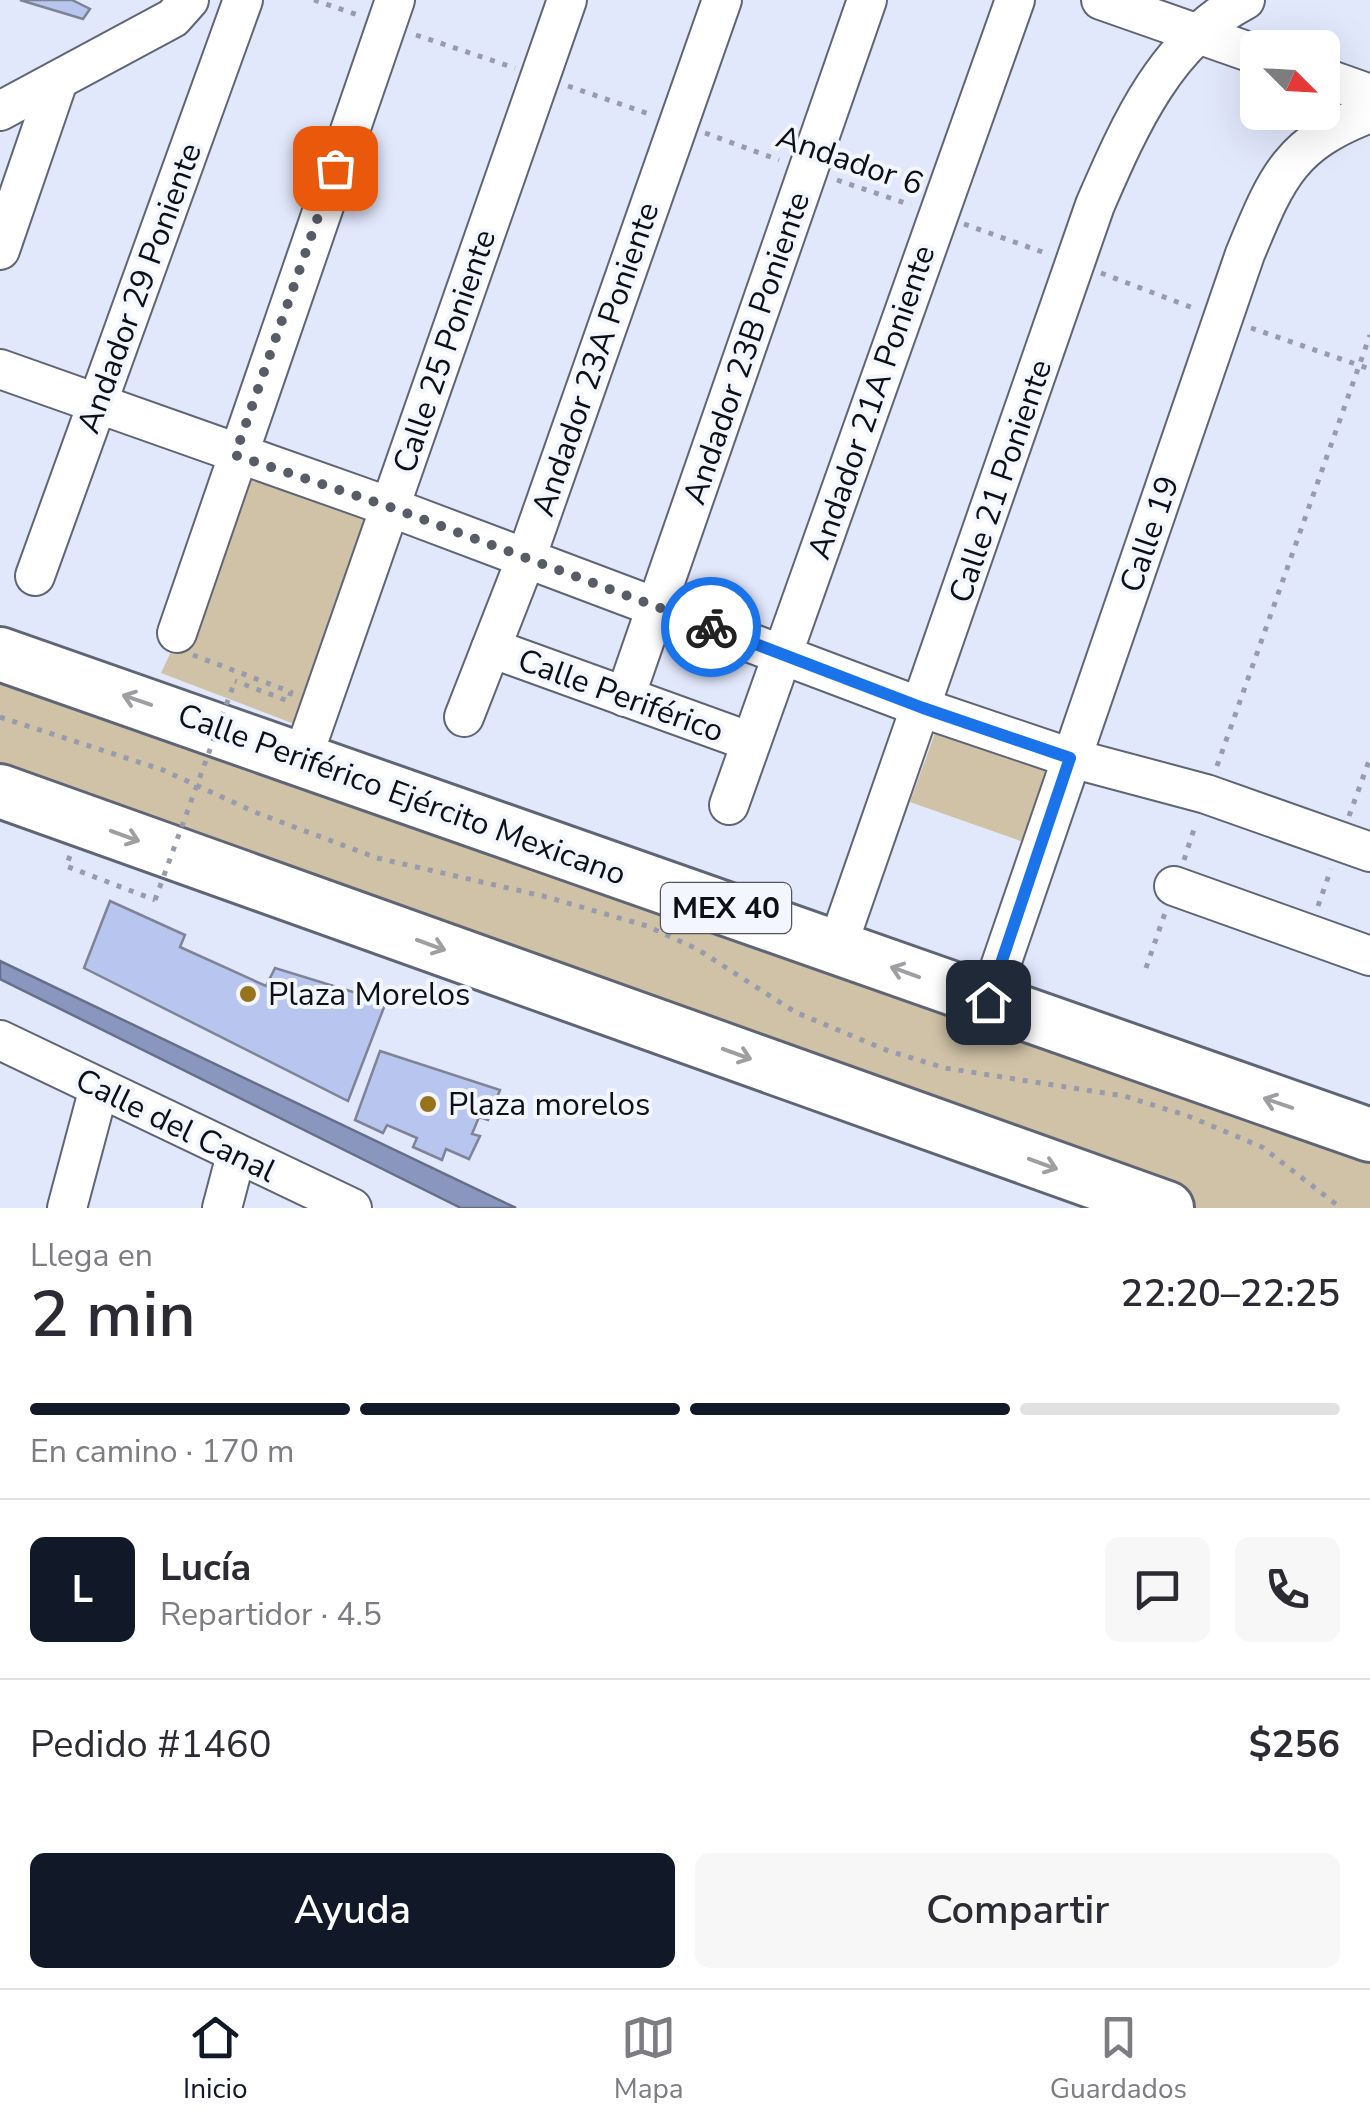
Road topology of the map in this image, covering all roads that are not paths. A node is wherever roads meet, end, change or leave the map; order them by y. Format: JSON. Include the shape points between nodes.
{"nodes":[{"id":1,"x":189,"y":0,"type":"edge"},
{"id":2,"x":243,"y":0,"type":"edge"},
{"id":3,"x":566,"y":0,"type":"edge"},
{"id":4,"x":722,"y":0,"type":"edge"},
{"id":5,"x":867,"y":0,"type":"edge"},
{"id":6,"x":1015,"y":0,"type":"edge"},
{"id":7,"x":1100,"y":0,"type":"edge"},
{"id":8,"x":1245,"y":0,"type":"edge"},
{"id":9,"x":390,"y":12,"type":"edge"},
{"id":10,"x":1199,"y":34,"type":"junction"},
{"id":11,"x":1240,"y":48,"type":"edge"},
{"id":12,"x":58,"y":81,"type":"junction"},
{"id":13,"x":1340,"y":84,"type":"edge"},
{"id":14,"x":1370,"y":94,"type":"edge"},
{"id":15,"x":0,"y":111,"type":"edge"},
{"id":16,"x":1370,"y":112,"type":"edge"},
{"id":17,"x":0,"y":250,"type":"edge"},
{"id":18,"x":0,"y":369,"type":"edge"},
{"id":19,"x":98,"y":406,"type":"junction"},
{"id":20,"x":235,"y":455,"type":"junction"},
{"id":21,"x":390,"y":507,"type":"junction"},
{"id":22,"x":526,"y":561,"type":"junction"},
{"id":23,"x":35,"y":576,"type":"dead end"},
{"id":24,"x":656,"y":606,"type":"junction"},
{"id":25,"x":176,"y":633,"type":"road end"},
{"id":26,"x":491,"y":648,"type":"junction"},
{"id":27,"x":0,"y":654,"type":"edge"},
{"id":28,"x":783,"y":655,"type":"junction"},
{"id":29,"x":626,"y":697,"type":"junction"},
{"id":30,"x":923,"y":708,"type":"junction"},
{"id":31,"x":464,"y":717,"type":"dead end"},
{"id":32,"x":751,"y":742,"type":"junction"},
{"id":33,"x":1070,"y":758,"type":"junction"},
{"id":34,"x":302,"y":759,"type":"junction"},
{"id":35,"x":0,"y":791,"type":"edge"},
{"id":36,"x":729,"y":805,"type":"dead end"},
{"id":37,"x":1370,"y":852,"type":"edge"},
{"id":38,"x":1174,"y":886,"type":"road end"},
{"id":39,"x":838,"y":948,"type":"junction"},
{"id":40,"x":1370,"y":956,"type":"edge"},
{"id":41,"x":988,"y":1002,"type":"junction"},
{"id":42,"x":0,"y":1040,"type":"edge"},
{"id":43,"x":98,"y":1088,"type":"junction"},
{"id":44,"x":1370,"y":1135,"type":"edge"},
{"id":45,"x":236,"y":1156,"type":"junction"},
{"id":46,"x":67,"y":1208,"type":"edge"},
{"id":47,"x":222,"y":1208,"type":"edge"},
{"id":48,"x":352,"y":1208,"type":"edge"},
{"id":49,"x":1167,"y":1208,"type":"edge"}],
"edges":[{"from":1,"to":12,"type":"street","via":[[173,18]]},
{"from":2,"to":19,"type":"street","name":"Andador 29 Poniente"},
{"from":3,"to":21,"type":"street","name":"Calle 25 Poniente"},
{"from":4,"to":22,"type":"street","name":"Andador 23A Poniente"},
{"from":5,"to":24,"type":"street","name":"Andador 23B Poniente"},
{"from":6,"to":28,"type":"street","name":"Andador 21A Poniente"},
{"from":7,"to":10,"type":"street"},
{"from":8,"to":10,"type":"street","name":"Calle 21 Poniente"},
{"from":9,"to":20,"type":"street"},
{"from":10,"to":11,"type":"street"},
{"from":10,"to":30,"type":"street","name":"Calle 21 Poniente","via":[[1161,73],[1126,134],[1073,262]]},
{"from":12,"to":15,"type":"street"},
{"from":12,"to":17,"type":"street"},
{"from":13,"to":14,"type":"street"},
{"from":16,"to":33,"type":"street","name":"Calle 19","via":[[1328,129],[1294,157],[1270,192]]},
{"from":18,"to":19,"type":"street"},
{"from":19,"to":20,"type":"street"},
{"from":19,"to":23,"type":"street","name":"Andador 29 Poniente"},
{"from":20,"to":21,"type":"street"},
{"from":20,"to":25,"type":"street"},
{"from":21,"to":22,"type":"street"},
{"from":21,"to":34,"type":"street","name":"Calle 25 Poniente"},
{"from":22,"to":24,"type":"street"},
{"from":22,"to":26,"type":"street","name":"Andador 23A Poniente"},
{"from":24,"to":28,"type":"street"},
{"from":24,"to":29,"type":"street","name":"Andador 23B Poniente"},
{"from":26,"to":29,"type":"street","name":"Calle Periférico"},
{"from":26,"to":31,"type":"street","name":"Andador 23A Poniente"},
{"from":34,"to":27,"type":"highway","name":"Calle Periférico Ejército Mexicano","number":"MEX 40","one_way":true},
{"from":28,"to":30,"type":"street"},
{"from":28,"to":32,"type":"street","name":"Andador 21A Poniente"},
{"from":29,"to":32,"type":"street","name":"Calle Periférico"},
{"from":30,"to":33,"type":"street"},
{"from":30,"to":39,"type":"street","name":"Calle 21 Poniente"},
{"from":32,"to":36,"type":"street","name":"Andador 21A Poniente"},
{"from":33,"to":37,"type":"street","via":[[1206,794]]},
{"from":33,"to":41,"type":"street","name":"Calle 19"},
{"from":34,"to":39,"type":"highway","name":"Calle Periférico Ejército Mexicano","number":"MEX 40"},
{"from":35,"to":49,"type":"highway","one_way":true},
{"from":38,"to":40,"type":"street"},
{"from":41,"to":39,"type":"highway","name":"Calle Periférico Ejército Mexicano","number":"MEX 40","one_way":true},
{"from":44,"to":41,"type":"highway","name":"Calle Periférico Ejército Mexicano","number":"MEX 40","one_way":true},
{"from":42,"to":43,"type":"street","name":"Calle del Canal"},
{"from":43,"to":45,"type":"street","name":"Calle del Canal"},
{"from":43,"to":46,"type":"street"},
{"from":45,"to":47,"type":"street"},
{"from":45,"to":48,"type":"street","name":"Calle del Canal"}]}
